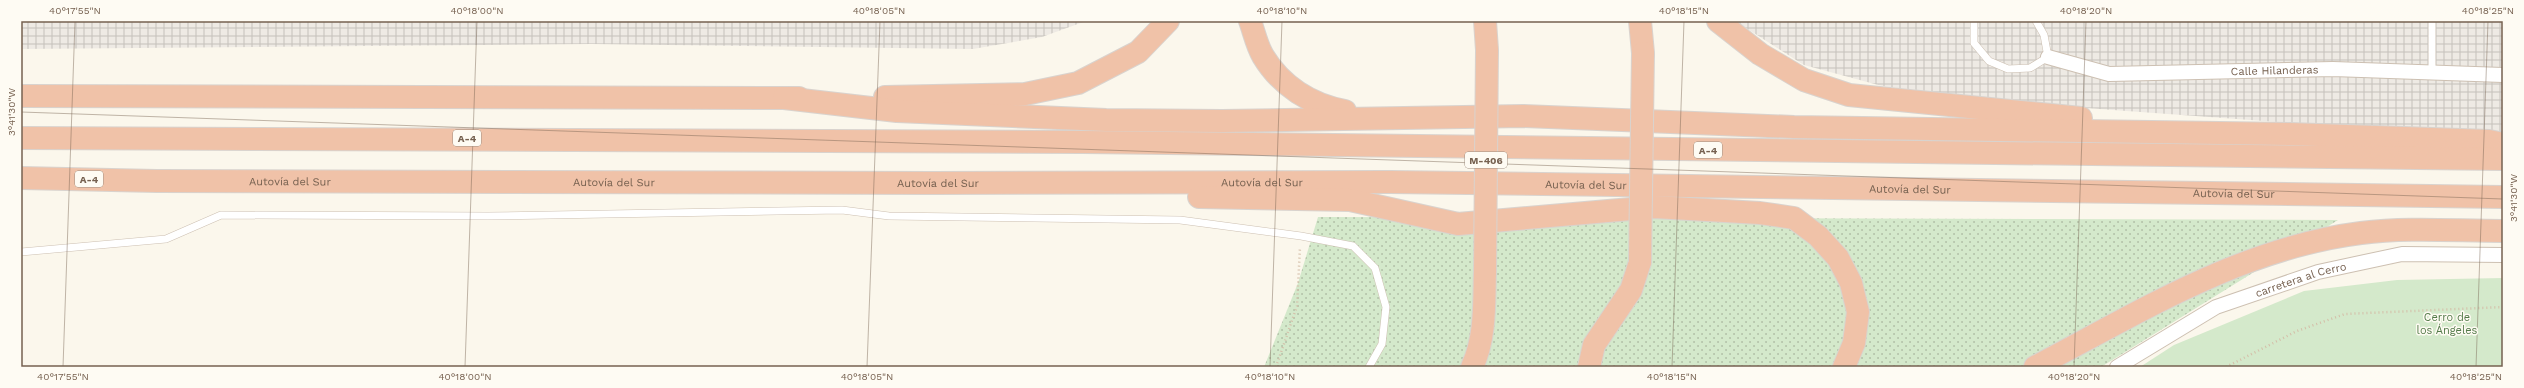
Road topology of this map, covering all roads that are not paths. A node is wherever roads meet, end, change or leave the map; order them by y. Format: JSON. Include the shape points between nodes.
{"nodes":[{"id":1,"x":1168,"y":21,"type":"edge"},
{"id":2,"x":1250,"y":21,"type":"edge"},
{"id":3,"x":1486,"y":21,"type":"edge"},
{"id":4,"x":1640,"y":21,"type":"edge"},
{"id":5,"x":1718,"y":21,"type":"edge"},
{"id":6,"x":1974,"y":21,"type":"edge"},
{"id":7,"x":2036,"y":21,"type":"edge"},
{"id":8,"x":2432,"y":21,"type":"edge"},
{"id":9,"x":2048,"y":57,"type":"junction"},
{"id":10,"x":2432,"y":72,"type":"junction"},
{"id":11,"x":2503,"y":75,"type":"edge"},
{"id":12,"x":21,"y":96,"type":"edge"},
{"id":13,"x":784,"y":98,"type":"junction"},
{"id":14,"x":1378,"y":117,"type":"junction"},
{"id":15,"x":2184,"y":133,"type":"junction"},
{"id":16,"x":21,"y":138,"type":"edge"},
{"id":17,"x":2503,"y":144,"type":"edge"},
{"id":18,"x":2503,"y":159,"type":"edge"},
{"id":19,"x":21,"y":178,"type":"edge"},
{"id":20,"x":156,"y":181,"type":"junction"},
{"id":21,"x":932,"y":183,"type":"junction"},
{"id":22,"x":21,"y":192,"type":"edge"},
{"id":23,"x":2503,"y":197,"type":"edge"},
{"id":24,"x":2503,"y":231,"type":"edge"},
{"id":25,"x":21,"y":252,"type":"edge"},
{"id":26,"x":2503,"y":255,"type":"edge"},
{"id":27,"x":1369,"y":367,"type":"edge"},
{"id":28,"x":1472,"y":367,"type":"edge"},
{"id":29,"x":1590,"y":367,"type":"edge"},
{"id":30,"x":1844,"y":367,"type":"edge"},
{"id":31,"x":2036,"y":367,"type":"edge"},
{"id":32,"x":2117,"y":367,"type":"edge"}],
"edges":[{"from":1,"to":13,"type":"highway","via":[[1138,52],[1078,83],[1025,94]]},
{"from":2,"to":14,"type":"highway","via":[[1262,56],[1281,79],[1303,97],[1327,108]]},
{"from":3,"to":28,"type":"highway","number":"M-406","bridge":true,"via":[[1484,311],[1478,355]]},
{"from":4,"to":29,"type":"highway","bridge":true,"via":[[1643,53],[1640,262],[1631,290],[1594,345]]},
{"from":5,"to":15,"type":"highway","via":[[1760,54],[1804,80],[1849,95],[2031,115],[2125,121]]},
{"from":6,"to":9,"type":"lane","via":[[1974,42],[1989,61],[2008,69],[2030,68]]},
{"from":7,"to":9,"type":"lane","via":[[2044,35]]},
{"from":8,"to":10,"type":"lane"},
{"from":9,"to":10,"type":"street","name":"Calle Hilanderas","via":[[2109,74],[2333,69]]},
{"from":10,"to":11,"type":"street","name":"Calle Hilanderas"},
{"from":12,"to":13,"type":"highway"},
{"from":13,"to":14,"type":"highway","via":[[897,111],[1106,120],[1222,121]]},
{"from":14,"to":15,"type":"highway","via":[[1523,116],[1786,127]]},
{"from":15,"to":17,"type":"highway","via":[[2290,134],[2489,141]]},
{"from":16,"to":18,"type":"highway","number":"A-4","via":[[1083,142]]},
{"from":19,"to":20,"type":"highway","name":"Autovía del Sur","number":"A-4"},
{"from":20,"to":21,"type":"highway","name":"Autovía del Sur","number":"A-4"},
{"from":20,"to":22,"type":"highway","via":[[65,191]]},
{"from":21,"to":23,"type":"highway","name":"Autovía del Sur","number":"A-4","via":[[1390,182]]},
{"from":21,"to":30,"type":"highway","via":[[1050,194],[1350,200],[1458,224],[1654,207],[1794,218],[1818,236],[1838,258],[1851,283],[1858,312],[1854,343]]},
{"from":24,"to":31,"type":"highway","via":[[2411,230],[2361,233],[2256,257],[2202,278]]},
{"from":25,"to":27,"type":"lane","via":[[166,239],[221,215],[488,216],[842,210],[889,216],[1180,220],[1301,236],[1353,246],[1375,268],[1386,307],[1382,344]]},
{"from":26,"to":32,"type":"street","name":"carretera al Cerro","via":[[2402,254],[2318,272],[2216,308]]}]}
